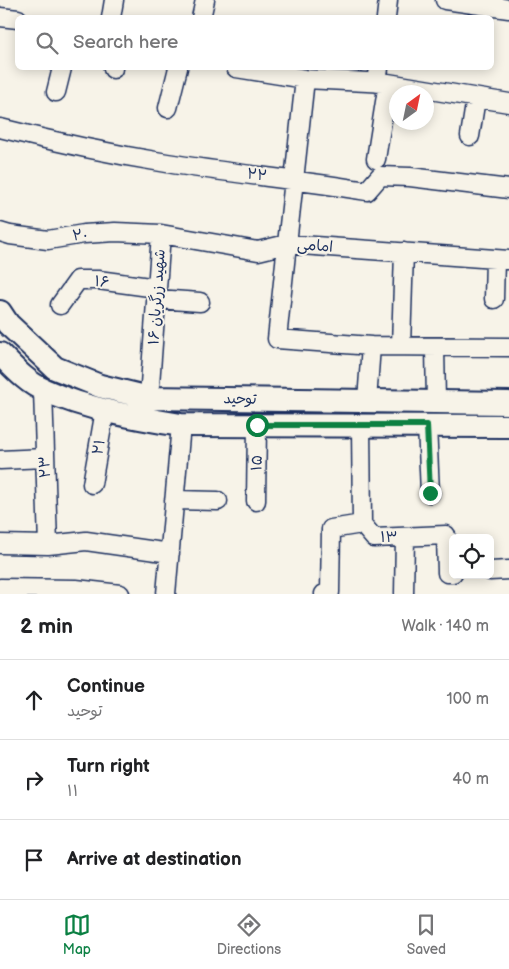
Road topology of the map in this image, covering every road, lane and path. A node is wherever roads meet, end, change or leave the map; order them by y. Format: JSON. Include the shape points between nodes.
{"nodes":[{"id":1,"x":114,"y":0,"type":"edge"},
{"id":2,"x":205,"y":0,"type":"edge"},
{"id":3,"x":388,"y":0,"type":"edge"},
{"id":4,"x":445,"y":0,"type":"edge"},
{"id":5,"x":509,"y":9,"type":"edge"},
{"id":6,"x":112,"y":15,"type":"edge"},
{"id":7,"x":202,"y":15,"type":"edge"},
{"id":8,"x":386,"y":15,"type":"edge"},
{"id":9,"x":0,"y":17,"type":"edge"},
{"id":10,"x":15,"y":19,"type":"edge"},
{"id":11,"x":62,"y":70,"type":"edge"},
{"id":12,"x":178,"y":70,"type":"edge"},
{"id":13,"x":261,"y":70,"type":"edge"},
{"id":14,"x":286,"y":72,"type":"edge"},
{"id":15,"x":382,"y":78,"type":"edge"},
{"id":16,"x":305,"y":79,"type":"junction"},
{"id":17,"x":56,"y":92,"type":"dead end"},
{"id":18,"x":476,"y":98,"type":"junction"},
{"id":19,"x":509,"y":103,"type":"edge"},
{"id":20,"x":168,"y":108,"type":"dead end"},
{"id":21,"x":0,"y":128,"type":"edge"},
{"id":22,"x":470,"y":136,"type":"dead end"},
{"id":23,"x":376,"y":159,"type":"dead end"},
{"id":24,"x":294,"y":179,"type":"junction"},
{"id":25,"x":509,"y":189,"type":"edge"},
{"id":26,"x":0,"y":232,"type":"edge"},
{"id":27,"x":162,"y":234,"type":"junction"},
{"id":28,"x":286,"y":244,"type":"junction"},
{"id":29,"x":404,"y":252,"type":"junction"},
{"id":30,"x":502,"y":259,"type":"edge"},
{"id":31,"x":157,"y":294,"type":"junction"},
{"id":32,"x":494,"y":299,"type":"dead end"},
{"id":33,"x":200,"y":302,"type":"dead end"},
{"id":34,"x":60,"y":305,"type":"dead end"},
{"id":35,"x":0,"y":312,"type":"edge"},
{"id":36,"x":371,"y":346,"type":"junction"},
{"id":37,"x":401,"y":346,"type":"junction"},
{"id":38,"x":434,"y":347,"type":"junction"},
{"id":39,"x":509,"y":347,"type":"edge"},
{"id":40,"x":0,"y":354,"type":"edge"},
{"id":41,"x":10,"y":370,"type":"edge"},
{"id":42,"x":43,"y":390,"type":"junction"},
{"id":43,"x":149,"y":398,"type":"junction"},
{"id":44,"x":368,"y":400,"type":"junction"},
{"id":45,"x":432,"y":401,"type":"junction"},
{"id":46,"x":509,"y":402,"type":"edge"},
{"id":47,"x":105,"y":410,"type":"junction"},
{"id":48,"x":181,"y":425,"type":"junction"},
{"id":49,"x":257,"y":425,"type":"junction"},
{"id":50,"x":360,"y":425,"type":"junction"},
{"id":51,"x":427,"y":425,"type":"junction"},
{"id":52,"x":509,"y":426,"type":"edge"},
{"id":53,"x":45,"y":458,"type":"junction"},
{"id":54,"x":0,"y":460,"type":"edge"},
{"id":55,"x":92,"y":484,"type":"dead end"},
{"id":56,"x":430,"y":493,"type":"dead end"},
{"id":57,"x":174,"y":500,"type":"junction"},
{"id":58,"x":218,"y":501,"type":"dead end"},
{"id":59,"x":256,"y":501,"type":"dead end"},
{"id":60,"x":362,"y":524,"type":"junction"},
{"id":61,"x":405,"y":537,"type":"junction"},
{"id":62,"x":0,"y":544,"type":"edge"},
{"id":63,"x":48,"y":545,"type":"junction"},
{"id":64,"x":170,"y":553,"type":"junction"},
{"id":65,"x":509,"y":570,"type":"edge"},
{"id":66,"x":494,"y":571,"type":"edge"},
{"id":67,"x":449,"y":573,"type":"edge"},
{"id":68,"x":0,"y":588,"type":"edge"},
{"id":69,"x":76,"y":592,"type":"edge"},
{"id":70,"x":120,"y":594,"type":"edge"},
{"id":71,"x":166,"y":594,"type":"edge"},
{"id":72,"x":324,"y":594,"type":"edge"},
{"id":73,"x":404,"y":594,"type":"edge"}],
"edges":[{"from":1,"to":6,"type":"street"},
{"from":2,"to":7,"type":"street"},
{"from":3,"to":8,"type":"street"},
{"from":4,"to":5,"type":"street"},
{"from":9,"to":10,"type":"street"},
{"from":11,"to":17,"type":"street"},
{"from":12,"to":20,"type":"street"},
{"from":13,"to":14,"type":"street"},
{"from":14,"to":16,"type":"street"},
{"from":15,"to":16,"type":"street"},
{"from":15,"to":18,"type":"street"},
{"from":15,"to":23,"type":"street"},
{"from":16,"to":24,"type":"street","name":"امامی"},
{"from":18,"to":19,"type":"street"},
{"from":18,"to":22,"type":"street"},
{"from":21,"to":24,"type":"street","name":"۲۲","via":[[168,164]]},
{"from":24,"to":25,"type":"street","name":"۲۲","via":[[367,191],[380,176]]},
{"from":24,"to":28,"type":"street","name":"امامی"},
{"from":26,"to":27,"type":"street","name":"۲۰","via":[[48,240],[115,232]]},
{"from":27,"to":28,"type":"street","name":"۱۶ شهید زرگریان","via":[[258,251]]},
{"from":27,"to":31,"type":"street","name":"۱۶ شهید زرگریان"},
{"from":28,"to":29,"type":"street","name":"امامی"},
{"from":28,"to":36,"type":"street","via":[[277,339]]},
{"from":29,"to":30,"type":"street","name":"امامی"},
{"from":29,"to":37,"type":"street"},
{"from":30,"to":32,"type":"street"},
{"from":31,"to":33,"type":"street"},
{"from":31,"to":34,"type":"street","name":"۱۶","via":[[98,280],[78,280]]},
{"from":31,"to":43,"type":"street","name":"۱۶ شهید زرگریان"},
{"from":35,"to":43,"type":"main road","name":"توحید","via":[[8,324],[56,368],[100,386]]},
{"from":36,"to":37,"type":"street"},
{"from":36,"to":44,"type":"street"},
{"from":37,"to":38,"type":"street"},
{"from":38,"to":39,"type":"street"},
{"from":38,"to":45,"type":"street"},
{"from":40,"to":41,"type":"main road","name":"توحید"},
{"from":41,"to":42,"type":"main road","name":"توحید"},
{"from":42,"to":47,"type":"main road","name":"توحید"},
{"from":42,"to":53,"type":"street","name":"۲۳"},
{"from":43,"to":44,"type":"main road","name":"توحید"},
{"from":44,"to":45,"type":"main road","name":"توحید"},
{"from":45,"to":46,"type":"main road","name":"توحید"},
{"from":45,"to":51,"type":"main road"},
{"from":47,"to":48,"type":"main road","name":"توحید"},
{"from":47,"to":55,"type":"street","name":"۲۱"},
{"from":48,"to":49,"type":"main road","name":"توحید"},
{"from":48,"to":57,"type":"street"},
{"from":49,"to":50,"type":"main road","name":"توحید"},
{"from":49,"to":59,"type":"street","name":"۱۵"},
{"from":50,"to":51,"type":"main road","name":"توحید"},
{"from":50,"to":60,"type":"street","name":"۱۳"},
{"from":51,"to":52,"type":"main road","name":"توحید"},
{"from":51,"to":56,"type":"street"},
{"from":53,"to":54,"type":"street"},
{"from":53,"to":63,"type":"street","name":"۲۳"},
{"from":57,"to":58,"type":"street"},
{"from":57,"to":64,"type":"street"},
{"from":60,"to":61,"type":"street","name":"۱۳","via":[[374,538]]},
{"from":60,"to":72,"type":"street","via":[[331,529],[330,592]]},
{"from":61,"to":67,"type":"street","name":"۱۳","via":[[446,535]]},
{"from":61,"to":73,"type":"street"},
{"from":62,"to":63,"type":"street"},
{"from":63,"to":64,"type":"street","via":[[86,541]]},
{"from":64,"to":71,"type":"street"},
{"from":65,"to":66,"type":"street"},
{"from":68,"to":69,"type":"street"},
{"from":69,"to":70,"type":"street"}]}
